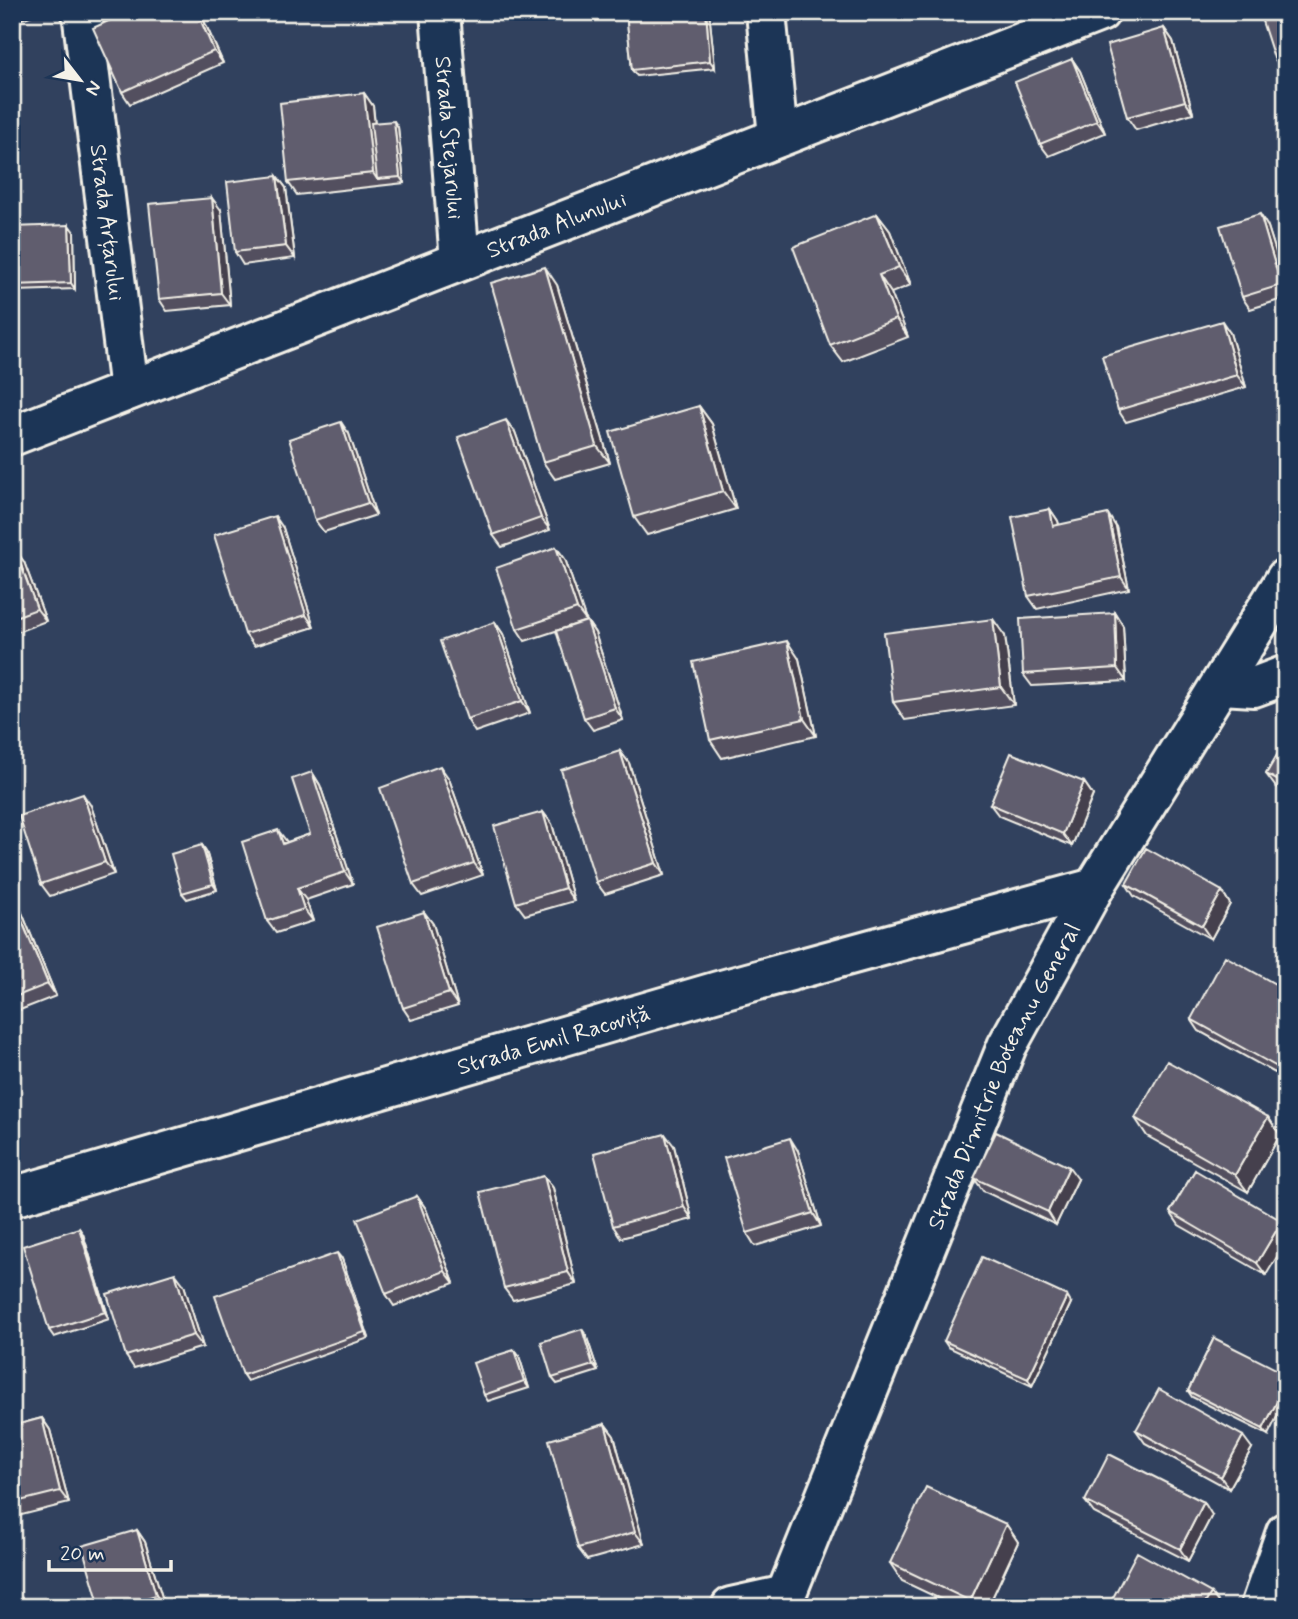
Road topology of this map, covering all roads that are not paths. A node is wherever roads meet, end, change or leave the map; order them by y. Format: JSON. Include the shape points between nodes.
{"nodes":[{"id":1,"x":82,"y":12,"type":"edge"},
{"id":2,"x":440,"y":12,"type":"edge"},
{"id":3,"x":766,"y":12,"type":"edge"},
{"id":4,"x":1098,"y":12,"type":"edge"},
{"id":5,"x":778,"y":137,"type":"junction"},
{"id":6,"x":460,"y":261,"type":"junction"},
{"id":7,"x":129,"y":390,"type":"junction"},
{"id":8,"x":12,"y":436,"type":"edge"},
{"id":9,"x":1286,"y":578,"type":"edge"},
{"id":10,"x":1286,"y":675,"type":"edge"},
{"id":11,"x":1222,"y":685,"type":"junction"},
{"id":12,"x":1094,"y":888,"type":"junction"},
{"id":13,"x":12,"y":1198,"type":"edge"},
{"id":14,"x":1286,"y":1532,"type":"edge"},
{"id":15,"x":783,"y":1601,"type":"edge"},
{"id":16,"x":731,"y":1607,"type":"edge"},
{"id":17,"x":1260,"y":1607,"type":"edge"}],
"edges":[{"from":1,"to":7,"type":"street","name":"Strada Arțarului"},
{"from":2,"to":6,"type":"street","name":"Strada Stejarului"},
{"from":3,"to":5,"type":"street"},
{"from":4,"to":5,"type":"street","name":"Strada Alunului"},
{"from":5,"to":6,"type":"street","name":"Strada Alunului"},
{"from":6,"to":7,"type":"street","name":"Strada Alunului"},
{"from":7,"to":8,"type":"street","name":"Strada Alunului"},
{"from":9,"to":11,"type":"street","name":"Strada Dimitrie Boteanu General"},
{"from":10,"to":11,"type":"street","via":[[1254,687]]},
{"from":11,"to":12,"type":"street","name":"Strada Dimitrie Boteanu General"},
{"from":12,"to":13,"type":"street","name":"Strada Emil Racoviță","via":[[718,991]]},
{"from":12,"to":15,"type":"street","name":"Strada Dimitrie Boteanu General","via":[[1007,1046]]},
{"from":14,"to":17,"type":"street"},
{"from":15,"to":16,"type":"street"}]}
